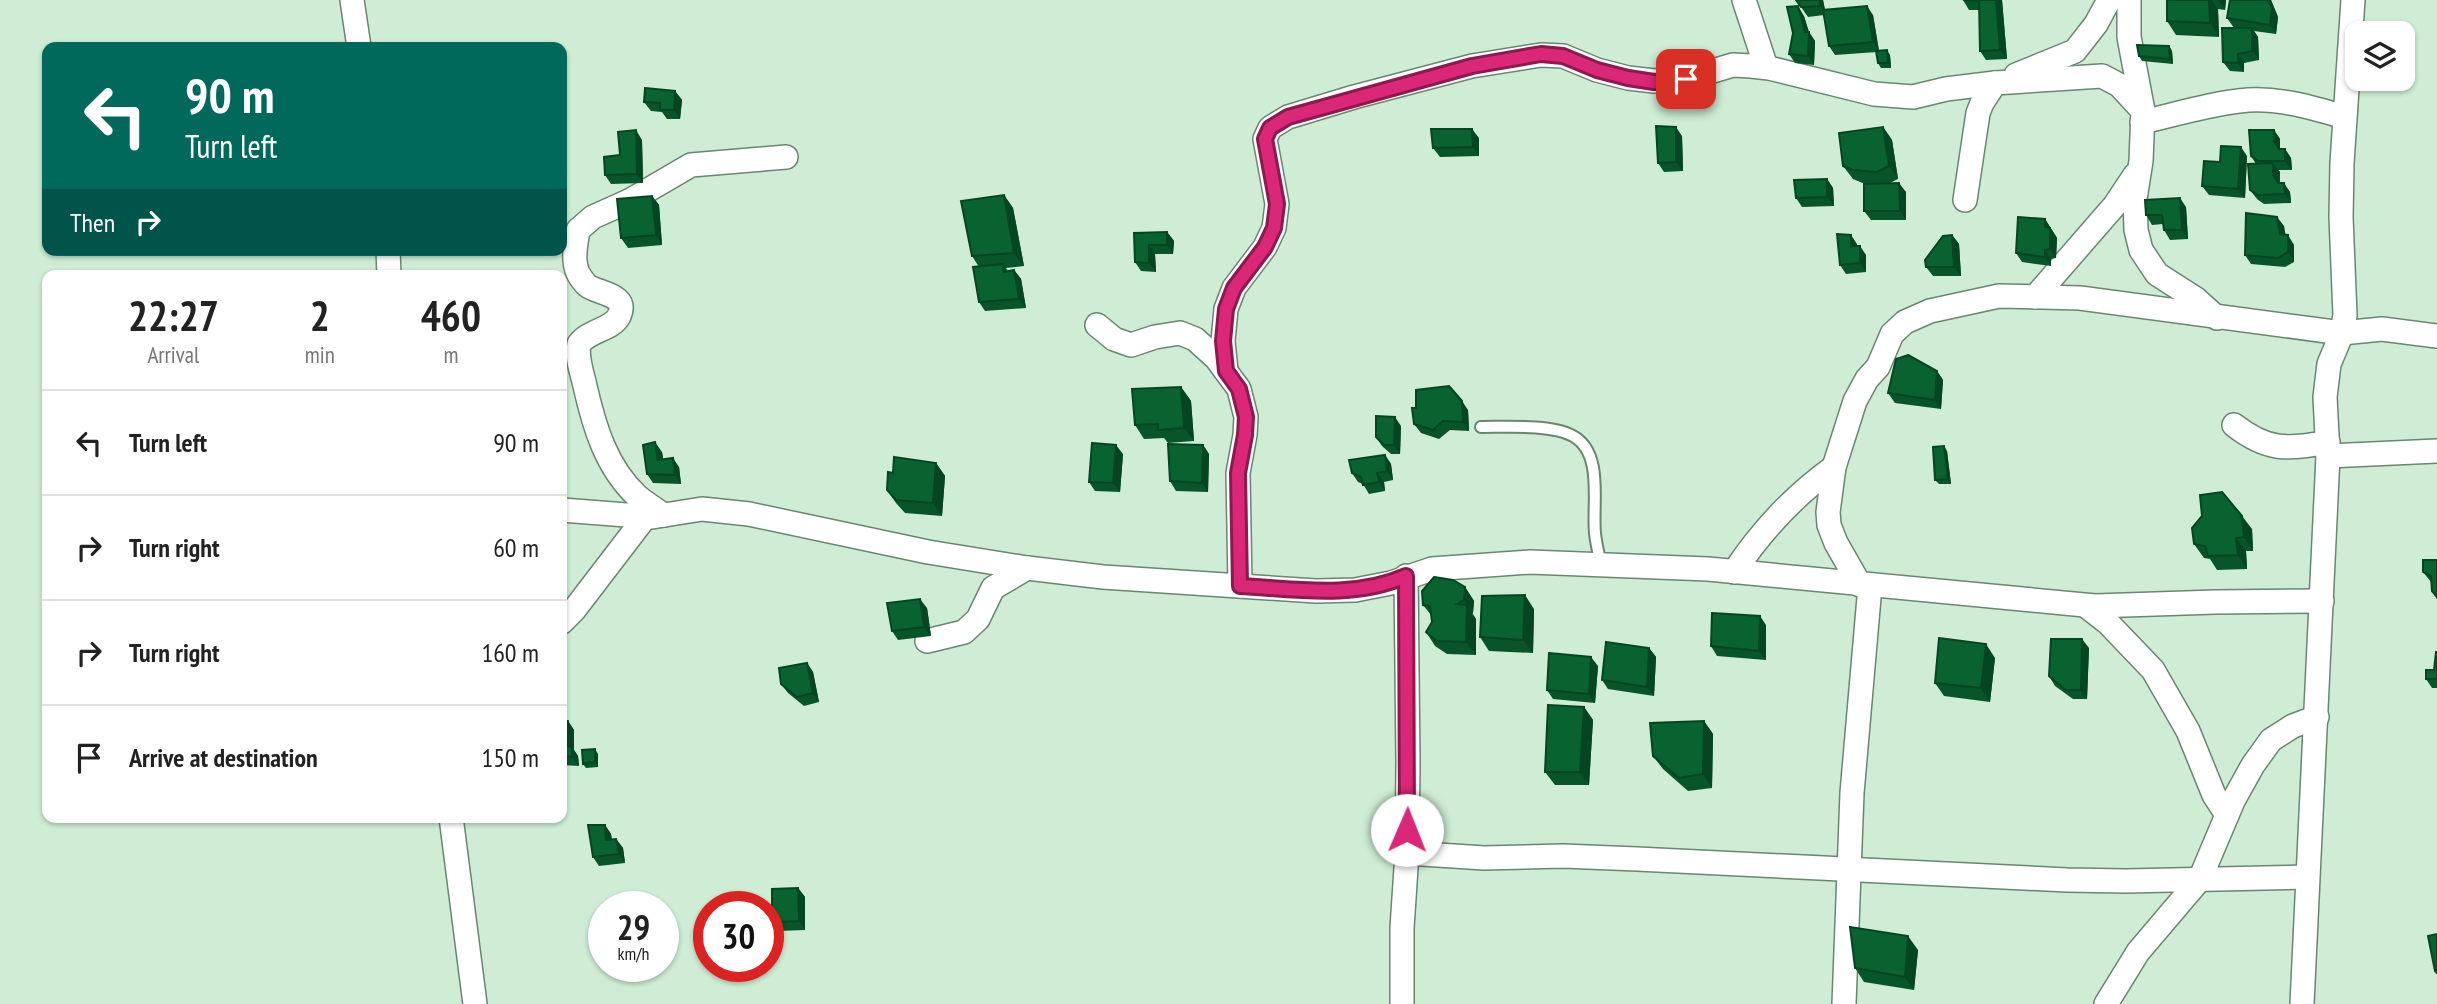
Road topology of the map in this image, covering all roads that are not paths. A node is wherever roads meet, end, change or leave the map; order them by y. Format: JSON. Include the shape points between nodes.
{"nodes":[{"id":1,"x":352,"y":0,"type":"edge"},
{"id":2,"x":1744,"y":0,"type":"edge"},
{"id":3,"x":2109,"y":0,"type":"edge"},
{"id":4,"x":2129,"y":0,"type":"edge"},
{"id":5,"x":2353,"y":0,"type":"edge"},
{"id":6,"x":358,"y":42,"type":"edge"},
{"id":7,"x":1766,"y":67,"type":"junction"},
{"id":8,"x":1998,"y":82,"type":"junction"},
{"id":9,"x":2142,"y":117,"type":"junction"},
{"id":10,"x":2344,"y":117,"type":"junction"},
{"id":11,"x":786,"y":157,"type":"dead end"},
{"id":12,"x":2140,"y":168,"type":"junction"},
{"id":13,"x":1965,"y":200,"type":"dead end"},
{"id":14,"x":2035,"y":297,"type":"junction"},
{"id":15,"x":2217,"y":318,"type":"junction"},
{"id":16,"x":1097,"y":325,"type":"dead end"},
{"id":17,"x":2342,"y":332,"type":"junction"},
{"id":18,"x":2437,"y":336,"type":"edge"},
{"id":19,"x":1226,"y":371,"type":"junction"},
{"id":20,"x":2234,"y":425,"type":"dead end"},
{"id":21,"x":1481,"y":427,"type":"dead end"},
{"id":22,"x":2328,"y":449,"type":"junction"},
{"id":23,"x":2437,"y":451,"type":"edge"},
{"id":24,"x":1834,"y":467,"type":"junction"},
{"id":25,"x":567,"y":510,"type":"edge"},
{"id":26,"x":655,"y":515,"type":"junction"},
{"id":27,"x":1601,"y":565,"type":"junction"},
{"id":28,"x":1027,"y":568,"type":"junction"},
{"id":29,"x":1734,"y":572,"type":"junction"},
{"id":30,"x":1406,"y":576,"type":"junction"},
{"id":31,"x":1865,"y":585,"type":"junction"},
{"id":32,"x":1240,"y":586,"type":"junction"},
{"id":33,"x":2322,"y":601,"type":"junction"},
{"id":34,"x":2086,"y":606,"type":"junction"},
{"id":35,"x":567,"y":617,"type":"edge"},
{"id":36,"x":927,"y":641,"type":"dead end"},
{"id":37,"x":2317,"y":717,"type":"junction"},
{"id":38,"x":2227,"y":815,"type":"junction"},
{"id":39,"x":453,"y":823,"type":"edge"},
{"id":40,"x":1407,"y":853,"type":"junction"},
{"id":41,"x":1849,"y":869,"type":"junction"},
{"id":42,"x":2307,"y":877,"type":"junction"},
{"id":43,"x":2200,"y":879,"type":"junction"},
{"id":44,"x":475,"y":1004,"type":"edge"},
{"id":45,"x":1402,"y":1004,"type":"edge"},
{"id":46,"x":1844,"y":1004,"type":"edge"},
{"id":47,"x":2106,"y":1004,"type":"edge"},
{"id":48,"x":2302,"y":1004,"type":"edge"}],
"edges":[{"from":1,"to":6,"type":"street"},
{"from":2,"to":7,"type":"street"},
{"from":3,"to":8,"type":"street","via":[[2075,51]]},
{"from":4,"to":9,"type":"street","via":[[2129,37]]},
{"from":5,"to":10,"type":"street"},
{"from":7,"to":8,"type":"street","via":[[1874,94],[1913,97]]},
{"from":7,"to":19,"type":"street","via":[[1734,65],[1686,79],[1654,82],[1541,54],[1418,80],[1277,123],[1265,139],[1277,204],[1274,228],[1234,288],[1226,309]]},
{"from":8,"to":9,"type":"street","via":[[2102,76],[2119,85]]},
{"from":8,"to":13,"type":"street","via":[[1978,113]]},
{"from":9,"to":10,"type":"street","via":[[2249,100],[2278,101]]},
{"from":9,"to":12,"type":"street"},
{"from":10,"to":17,"type":"street","via":[[2341,217],[2346,298]]},
{"from":11,"to":26,"type":"street","via":[[691,165],[578,229],[578,272],[588,286],[610,293],[620,306],[613,323],[579,344],[591,413],[605,452],[620,476]]},
{"from":12,"to":14,"type":"street","via":[[2115,205]]},
{"from":12,"to":15,"type":"street","via":[[2135,200],[2141,250],[2157,274]]},
{"from":14,"to":15,"type":"street","via":[[2080,298]]},
{"from":14,"to":24,"type":"street","via":[[1999,296],[1905,322],[1892,334],[1878,367],[1855,401]]},
{"from":15,"to":17,"type":"street"},
{"from":16,"to":19,"type":"street","via":[[1131,345],[1180,333],[1195,339]]},
{"from":17,"to":18,"type":"street","via":[[2382,329]]},
{"from":17,"to":22,"type":"street","via":[[2329,364],[2325,397]]},
{"from":19,"to":32,"type":"street","via":[[1239,389],[1246,417],[1238,473]]},
{"from":20,"to":22,"type":"street","via":[[2262,443],[2282,449]]},
{"from":21,"to":27,"type":"lane","via":[[1552,430],[1581,441],[1591,462]]},
{"from":22,"to":23,"type":"street"},
{"from":22,"to":33,"type":"street"},
{"from":24,"to":29,"type":"street","via":[[1798,494]]},
{"from":24,"to":31,"type":"street","via":[[1829,525]]},
{"from":25,"to":26,"type":"street"},
{"from":26,"to":28,"type":"street","via":[[702,509],[749,514]]},
{"from":26,"to":35,"type":"street"},
{"from":27,"to":29,"type":"street"},
{"from":27,"to":30,"type":"street","via":[[1475,564]]},
{"from":28,"to":32,"type":"street"},
{"from":28,"to":36,"type":"street","via":[[993,588],[978,619],[964,632]]},
{"from":29,"to":31,"type":"street"},
{"from":30,"to":32,"type":"street","via":[[1355,590]]},
{"from":30,"to":40,"type":"street"},
{"from":31,"to":34,"type":"street"},
{"from":31,"to":41,"type":"street"},
{"from":33,"to":34,"type":"street"},
{"from":33,"to":37,"type":"street"},
{"from":34,"to":38,"type":"street","via":[[2153,670]]},
{"from":37,"to":38,"type":"street","via":[[2272,740]]},
{"from":37,"to":42,"type":"street"},
{"from":38,"to":43,"type":"street"},
{"from":39,"to":44,"type":"street"},
{"from":40,"to":41,"type":"street"},
{"from":40,"to":45,"type":"street"},
{"from":41,"to":43,"type":"street","via":[[2079,880]]},
{"from":41,"to":46,"type":"street"},
{"from":42,"to":43,"type":"street"},
{"from":42,"to":48,"type":"street"},
{"from":43,"to":47,"type":"street","via":[[2138,952]]}]}
